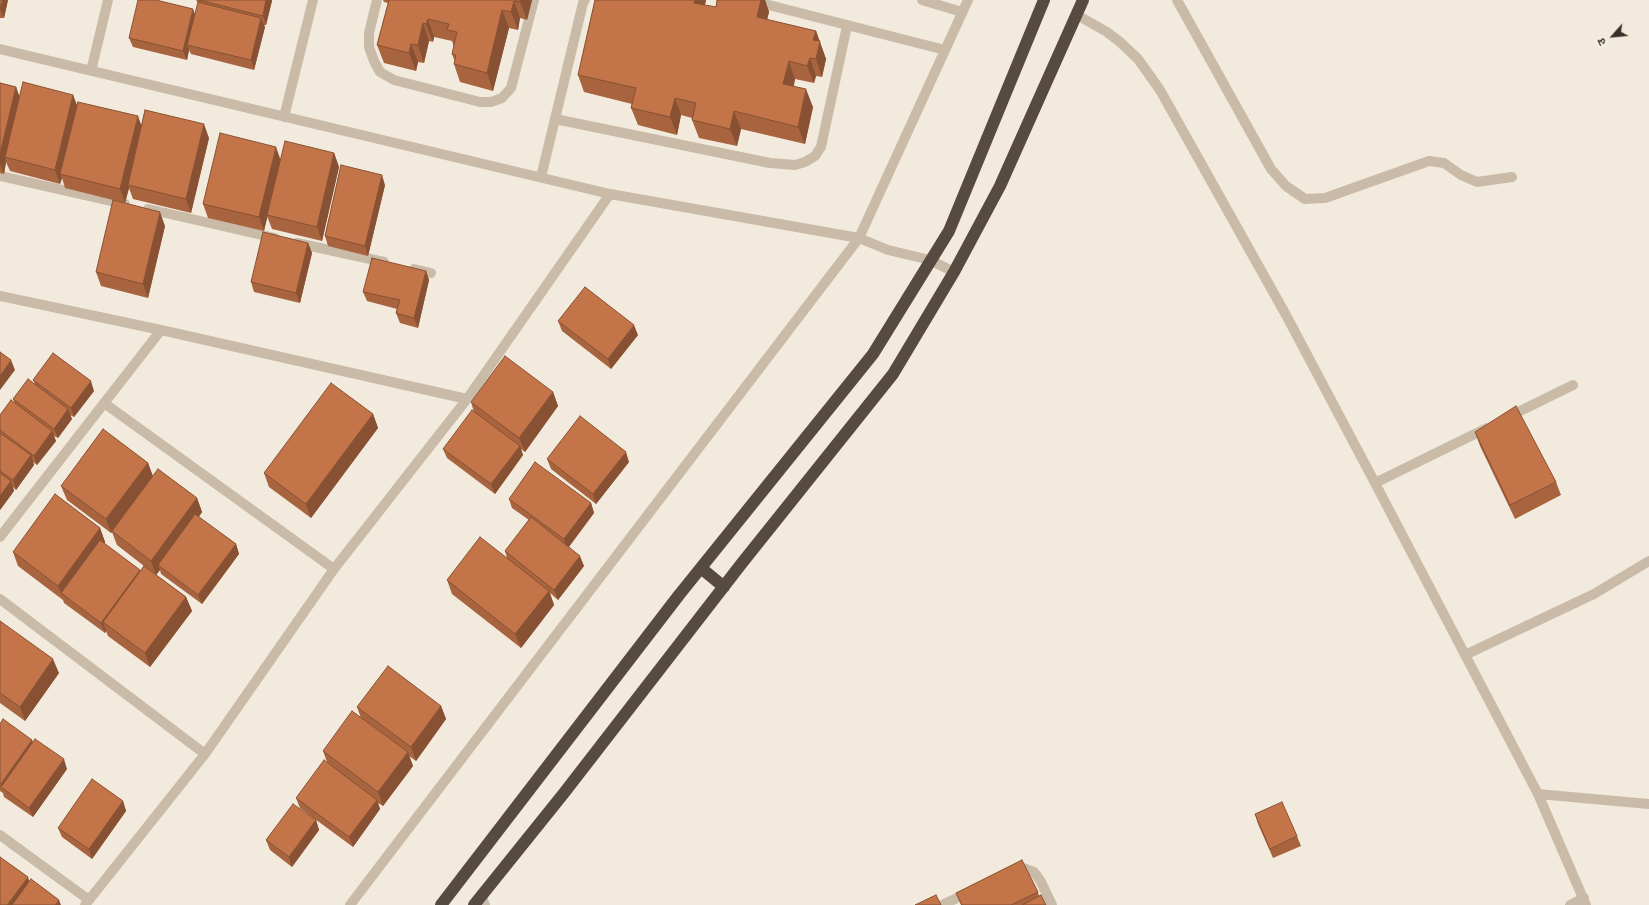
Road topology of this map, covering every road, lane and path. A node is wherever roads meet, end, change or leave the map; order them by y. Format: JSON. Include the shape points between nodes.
{"nodes":[{"id":1,"x":108,"y":0,"type":"edge"},
{"id":2,"x":313,"y":0,"type":"edge"},
{"id":3,"x":377,"y":0,"type":"edge"},
{"id":4,"x":534,"y":0,"type":"edge"},
{"id":5,"x":585,"y":0,"type":"edge"},
{"id":6,"x":749,"y":0,"type":"edge"},
{"id":7,"x":922,"y":0,"type":"edge"},
{"id":8,"x":968,"y":0,"type":"edge"},
{"id":9,"x":1044,"y":0,"type":"edge"},
{"id":10,"x":1083,"y":0,"type":"edge"},
{"id":11,"x":1177,"y":0,"type":"edge"},
{"id":12,"x":962,"y":12,"type":"junction"},
{"id":13,"x":1077,"y":15,"type":"junction"},
{"id":14,"x":847,"y":26,"type":"junction"},
{"id":15,"x":0,"y":49,"type":"edge"},
{"id":16,"x":945,"y":50,"type":"junction"},
{"id":17,"x":91,"y":71,"type":"junction"},
{"id":18,"x":284,"y":117,"type":"junction"},
{"id":19,"x":555,"y":119,"type":"junction"},
{"id":20,"x":0,"y":176,"type":"edge"},
{"id":21,"x":541,"y":177,"type":"junction"},
{"id":22,"x":1512,"y":177,"type":"dead end"},
{"id":23,"x":610,"y":194,"type":"junction"},
{"id":24,"x":859,"y":238,"type":"junction"},
{"id":25,"x":930,"y":260,"type":"junction"},
{"id":26,"x":954,"y":272,"type":"junction"},
{"id":27,"x":431,"y":273,"type":"dead end"},
{"id":28,"x":0,"y":296,"type":"edge"},
{"id":29,"x":161,"y":330,"type":"junction"},
{"id":30,"x":1573,"y":385,"type":"dead end"},
{"id":31,"x":467,"y":399,"type":"junction"},
{"id":32,"x":104,"y":403,"type":"junction"},
{"id":33,"x":1376,"y":483,"type":"junction"},
{"id":34,"x":0,"y":536,"type":"edge"},
{"id":35,"x":1649,"y":561,"type":"edge"},
{"id":36,"x":701,"y":568,"type":"junction"},
{"id":37,"x":334,"y":569,"type":"junction"},
{"id":38,"x":724,"y":586,"type":"junction"},
{"id":39,"x":0,"y":599,"type":"edge"},
{"id":40,"x":1465,"y":655,"type":"junction"},
{"id":41,"x":204,"y":754,"type":"junction"},
{"id":42,"x":1538,"y":794,"type":"junction"},
{"id":43,"x":1649,"y":804,"type":"edge"},
{"id":44,"x":0,"y":835,"type":"edge"},
{"id":45,"x":1005,"y":876,"type":"edge"},
{"id":46,"x":977,"y":889,"type":"edge"},
{"id":47,"x":480,"y":902,"type":"edge"},
{"id":48,"x":1585,"y":902,"type":"edge"},
{"id":49,"x":87,"y":903,"type":"edge"},
{"id":50,"x":350,"y":905,"type":"edge"},
{"id":51,"x":441,"y":905,"type":"edge"},
{"id":52,"x":942,"y":905,"type":"edge"},
{"id":53,"x":1052,"y":905,"type":"edge"},
{"id":54,"x":1570,"y":905,"type":"edge"}],
"edges":[{"from":1,"to":17,"type":"street"},
{"from":2,"to":18,"type":"street"},
{"from":3,"to":4,"type":"street","via":[[369,33],[369,47],[380,72],[394,80],[480,102],[491,102],[502,98],[511,88]]},
{"from":5,"to":19,"type":"street"},
{"from":6,"to":14,"type":"street"},
{"from":7,"to":12,"type":"street"},
{"from":8,"to":12,"type":"street"},
{"from":9,"to":25,"type":"highway","via":[[949,231]]},
{"from":10,"to":13,"type":"highway"},
{"from":11,"to":22,"type":"street","via":[[1272,169],[1286,186],[1305,199],[1325,198],[1429,161],[1444,163],[1477,182]]},
{"from":12,"to":16,"type":"street"},
{"from":13,"to":26,"type":"highway","via":[[1000,186]]},
{"from":13,"to":33,"type":"street","via":[[1120,42],[1138,60],[1160,90],[1286,315]]},
{"from":14,"to":16,"type":"street"},
{"from":14,"to":19,"type":"street","via":[[821,147],[815,156],[805,162],[795,165],[770,163]]},
{"from":15,"to":17,"type":"street"},
{"from":16,"to":24,"type":"street"},
{"from":17,"to":18,"type":"street"},
{"from":18,"to":21,"type":"street"},
{"from":19,"to":21,"type":"street"},
{"from":20,"to":27,"type":"street"},
{"from":21,"to":23,"type":"street"},
{"from":23,"to":24,"type":"street"},
{"from":23,"to":31,"type":"street"},
{"from":24,"to":25,"type":"street","via":[[888,250]]},
{"from":24,"to":50,"type":"street"},
{"from":25,"to":26,"type":"street"},
{"from":25,"to":36,"type":"highway","via":[[873,354]]},
{"from":26,"to":38,"type":"highway","via":[[893,374]]},
{"from":28,"to":29,"type":"street"},
{"from":29,"to":31,"type":"street"},
{"from":29,"to":32,"type":"street"},
{"from":30,"to":33,"type":"street"},
{"from":31,"to":37,"type":"street"},
{"from":32,"to":34,"type":"street"},
{"from":32,"to":37,"type":"street"},
{"from":33,"to":40,"type":"street"},
{"from":35,"to":40,"type":"street","via":[[1594,594]]},
{"from":36,"to":38,"type":"highway"},
{"from":36,"to":51,"type":"highway"},
{"from":37,"to":41,"type":"street"},
{"from":38,"to":47,"type":"highway"},
{"from":39,"to":41,"type":"street"},
{"from":40,"to":42,"type":"street"},
{"from":41,"to":49,"type":"street"},
{"from":42,"to":43,"type":"street"},
{"from":42,"to":48,"type":"street"},
{"from":44,"to":49,"type":"street"},
{"from":45,"to":53,"type":"street","via":[[1023,868],[1034,872]]},
{"from":46,"to":52,"type":"street"},
{"from":48,"to":54,"type":"street"}]}
